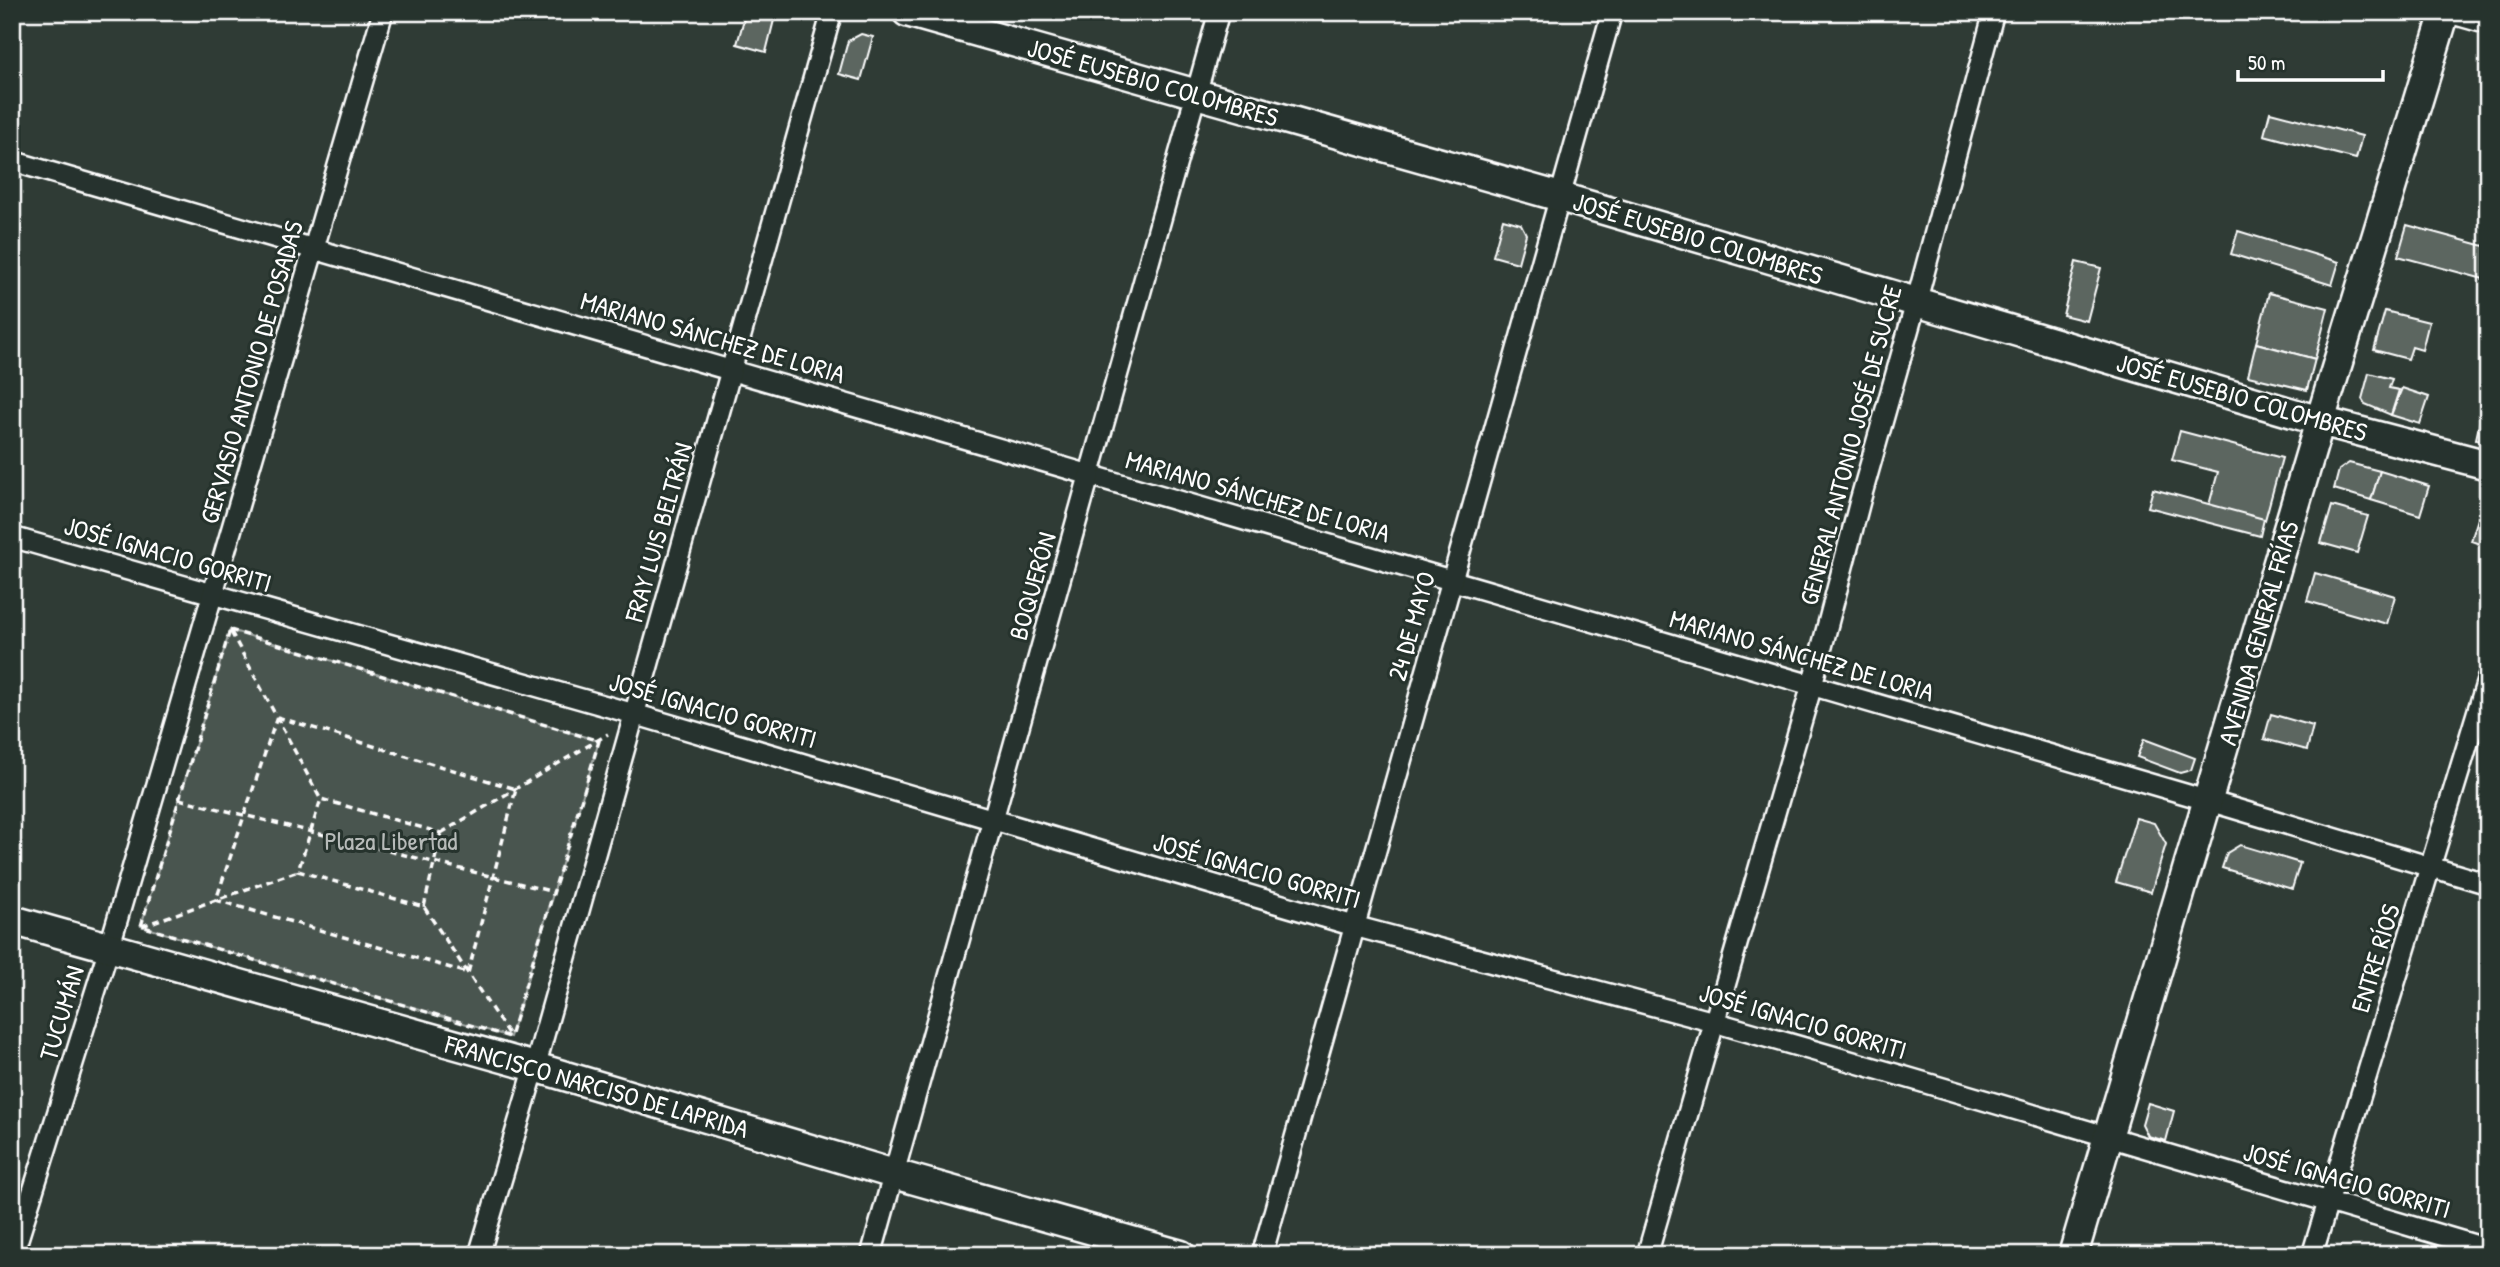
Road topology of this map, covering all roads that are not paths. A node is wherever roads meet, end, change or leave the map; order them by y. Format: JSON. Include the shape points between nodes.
{"nodes":[{"id":1,"x":383,"y":12,"type":"edge"},
{"id":2,"x":832,"y":12,"type":"edge"},
{"id":3,"x":907,"y":12,"type":"edge"},
{"id":4,"x":1219,"y":12,"type":"edge"},
{"id":5,"x":1612,"y":12,"type":"edge"},
{"id":6,"x":1994,"y":12,"type":"edge"},
{"id":7,"x":2446,"y":12,"type":"edge"},
{"id":8,"x":2488,"y":24,"type":"edge"},
{"id":9,"x":1194,"y":94,"type":"junction"},
{"id":10,"x":12,"y":160,"type":"edge"},
{"id":11,"x":1559,"y":197,"type":"junction"},
{"id":12,"x":315,"y":248,"type":"junction"},
{"id":13,"x":1916,"y":303,"type":"junction"},
{"id":14,"x":731,"y":370,"type":"junction"},
{"id":15,"x":2320,"y":421,"type":"junction"},
{"id":16,"x":2488,"y":465,"type":"edge"},
{"id":17,"x":1091,"y":474,"type":"junction"},
{"id":18,"x":12,"y":537,"type":"edge"},
{"id":19,"x":1452,"y":580,"type":"junction"},
{"id":20,"x":213,"y":594,"type":"junction"},
{"id":21,"x":2488,"y":677,"type":"edge"},
{"id":22,"x":1812,"y":685,"type":"junction"},
{"id":23,"x":634,"y":714,"type":"junction"},
{"id":24,"x":2209,"y":801,"type":"junction"},
{"id":25,"x":993,"y":820,"type":"junction"},
{"id":26,"x":2431,"y":868,"type":"junction"},
{"id":27,"x":2488,"y":884,"type":"edge"},
{"id":28,"x":12,"y":920,"type":"edge"},
{"id":29,"x":1354,"y":926,"type":"junction"},
{"id":30,"x":109,"y":948,"type":"junction"},
{"id":31,"x":1714,"y":1023,"type":"junction"},
{"id":32,"x":535,"y":1067,"type":"junction"},
{"id":33,"x":2109,"y":1137,"type":"junction"},
{"id":34,"x":894,"y":1174,"type":"junction"},
{"id":35,"x":2327,"y":1203,"type":"junction"},
{"id":36,"x":2488,"y":1249,"type":"edge"},
{"id":37,"x":13,"y":1255,"type":"edge"},
{"id":38,"x":479,"y":1255,"type":"edge"},
{"id":39,"x":871,"y":1255,"type":"edge"},
{"id":40,"x":1181,"y":1255,"type":"edge"},
{"id":41,"x":1262,"y":1255,"type":"edge"},
{"id":42,"x":1647,"y":1255,"type":"edge"},
{"id":43,"x":2073,"y":1255,"type":"edge"},
{"id":44,"x":2312,"y":1255,"type":"edge"}],
"edges":[{"from":1,"to":12,"type":"street","name":"GERVASIO ANTONIO DE POSADAS"},
{"from":2,"to":14,"type":"street","name":"FRAY LUIS BELTRÁN"},
{"from":3,"to":9,"type":"street","name":"JOSÉ EUSEBIO COLOMBRES"},
{"from":4,"to":9,"type":"street","name":"BOQUERÓN"},
{"from":5,"to":11,"type":"street","name":"24 DE MAYO"},
{"from":6,"to":13,"type":"street","name":"GENERAL ANTONIO JOSÉ DE SUCRE"},
{"from":7,"to":8,"type":"street"},
{"from":7,"to":15,"type":"street","name":"AVENIDA GENERAL FRÍAS"},
{"from":9,"to":11,"type":"street","name":"JOSÉ EUSEBIO COLOMBRES"},
{"from":9,"to":17,"type":"street","name":"BOQUERÓN"},
{"from":10,"to":12,"type":"street","name":"MARIANO SÁNCHEZ DE LORIA"},
{"from":11,"to":13,"type":"street","name":"JOSÉ EUSEBIO COLOMBRES"},
{"from":11,"to":19,"type":"street","name":"24 DE MAYO"},
{"from":12,"to":14,"type":"street","name":"MARIANO SÁNCHEZ DE LORIA"},
{"from":12,"to":20,"type":"street","name":"GERVASIO ANTONIO DE POSADAS"},
{"from":13,"to":15,"type":"street","name":"JOSÉ EUSEBIO COLOMBRES"},
{"from":13,"to":22,"type":"street","name":"GENERAL ANTONIO JOSÉ DE SUCRE"},
{"from":14,"to":17,"type":"street","name":"MARIANO SÁNCHEZ DE LORIA"},
{"from":14,"to":23,"type":"street","name":"FRAY LUIS BELTRÁN"},
{"from":15,"to":16,"type":"street","name":"JOSÉ EUSEBIO COLOMBRES"},
{"from":15,"to":24,"type":"street","name":"AVENIDA GENERAL FRÍAS"},
{"from":17,"to":19,"type":"street","name":"MARIANO SÁNCHEZ DE LORIA"},
{"from":17,"to":25,"type":"street","name":"BOQUERÓN"},
{"from":18,"to":20,"type":"street","name":"JOSÉ IGNACIO GORRITI"},
{"from":19,"to":22,"type":"street","name":"MARIANO SÁNCHEZ DE LORIA"},
{"from":19,"to":29,"type":"street","name":"24 DE MAYO"},
{"from":20,"to":23,"type":"street","name":"JOSÉ IGNACIO GORRITI"},
{"from":20,"to":30,"type":"street","name":"GERVASIO ANTONIO DE POSADAS"},
{"from":21,"to":26,"type":"street","name":"ENTRE RÍOS"},
{"from":22,"to":24,"type":"street","name":"MARIANO SÁNCHEZ DE LORIA"},
{"from":22,"to":31,"type":"street","name":"GENERAL ANTONIO JOSÉ DE SUCRE"},
{"from":23,"to":25,"type":"street","name":"JOSÉ IGNACIO GORRITI"},
{"from":23,"to":32,"type":"street","name":"FRAY LUIS BELTRÁN"},
{"from":24,"to":26,"type":"street","name":"MARIANO SÁNCHEZ DE LORIA"},
{"from":24,"to":33,"type":"street","name":"AVENIDA GENERAL FRÍAS"},
{"from":25,"to":29,"type":"street","name":"JOSÉ IGNACIO GORRITI"},
{"from":25,"to":34,"type":"street","name":"BOQUERÓN"},
{"from":26,"to":27,"type":"street","name":"MARIANO SÁNCHEZ DE LORIA"},
{"from":26,"to":35,"type":"street","name":"ENTRE RÍOS"},
{"from":28,"to":30,"type":"street","name":"FRANCISCO NARCISO DE LAPRIDA"},
{"from":29,"to":31,"type":"street","name":"JOSÉ IGNACIO GORRITI"},
{"from":29,"to":41,"type":"street","name":"24 DE MAYO"},
{"from":30,"to":32,"type":"street","name":"FRANCISCO NARCISO DE LAPRIDA"},
{"from":30,"to":37,"type":"street","name":"TUCUMÁN"},
{"from":31,"to":33,"type":"street","name":"JOSÉ IGNACIO GORRITI"},
{"from":31,"to":42,"type":"street","name":"GENERAL ANTONIO JOSÉ DE SUCRE"},
{"from":32,"to":34,"type":"street","name":"FRANCISCO NARCISO DE LAPRIDA"},
{"from":32,"to":38,"type":"street","name":"FRAY LUIS BELTRÁN"},
{"from":33,"to":35,"type":"street","name":"JOSÉ IGNACIO GORRITI"},
{"from":33,"to":43,"type":"street","name":"AVENIDA GENERAL FRÍAS"},
{"from":34,"to":39,"type":"street","name":"BOQUERÓN"},
{"from":34,"to":40,"type":"street","name":"FRANCISCO NARCISO DE LAPRIDA"},
{"from":35,"to":36,"type":"street","name":"JOSÉ IGNACIO GORRITI"},
{"from":35,"to":44,"type":"street","name":"ENTRE RÍOS"}]}
